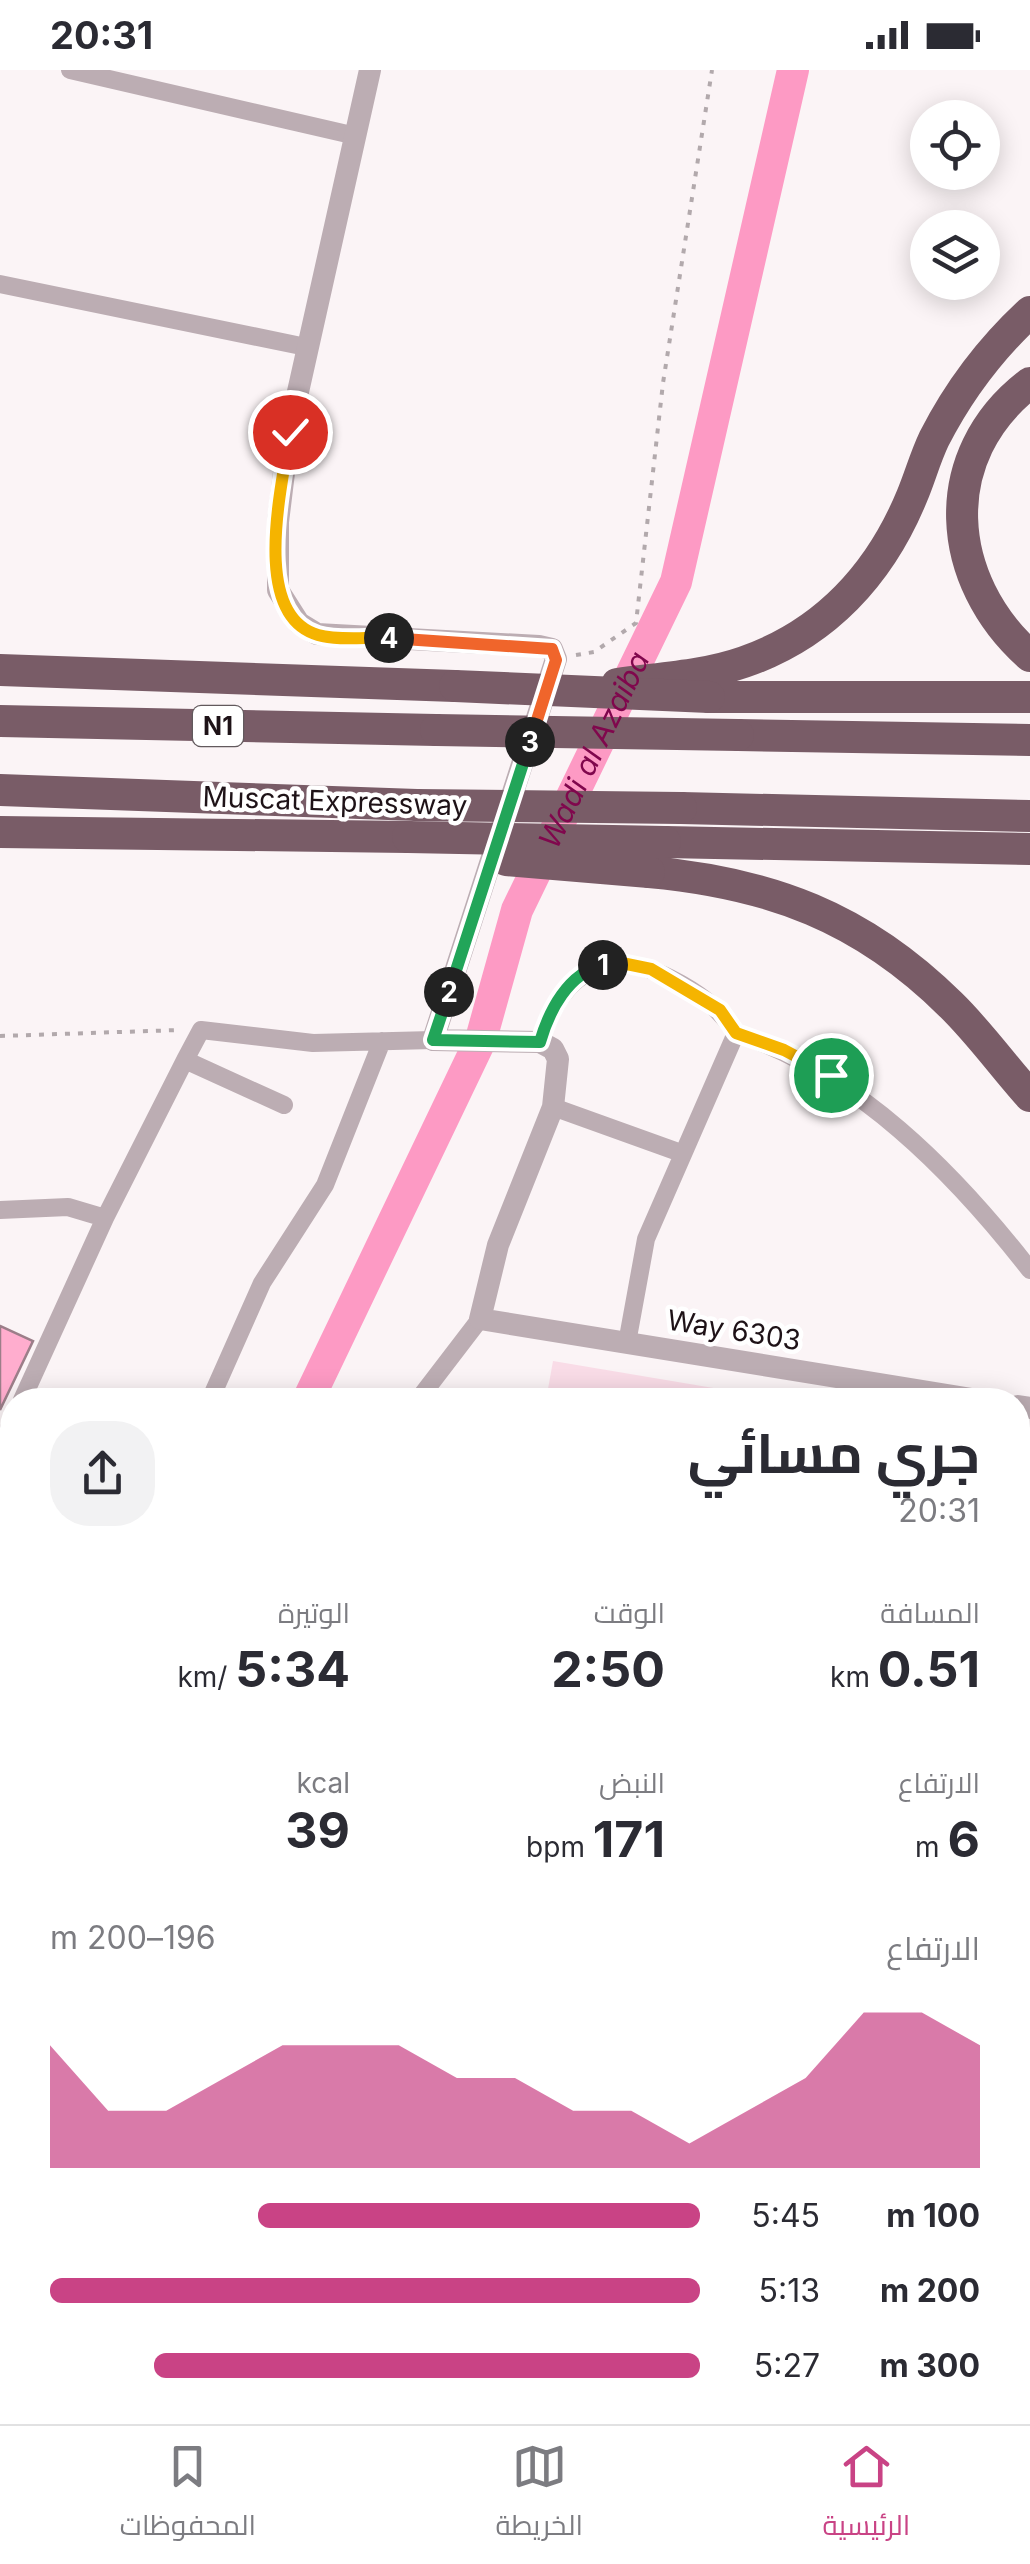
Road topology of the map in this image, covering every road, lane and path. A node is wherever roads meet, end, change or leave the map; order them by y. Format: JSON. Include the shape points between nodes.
{"nodes":[{"id":1,"x":70,"y":70,"type":"edge"},
{"id":2,"x":370,"y":70,"type":"edge"},
{"id":3,"x":712,"y":70,"type":"edge"},
{"id":4,"x":356,"y":136,"type":"junction"},
{"id":5,"x":0,"y":284,"type":"edge"},
{"id":6,"x":1030,"y":312,"type":"edge"},
{"id":7,"x":306,"y":347,"type":"junction"},
{"id":8,"x":1030,"y":383,"type":"edge"},
{"id":9,"x":1030,"y":656,"type":"edge"},
{"id":10,"x":0,"y":670,"type":"edge"},
{"id":11,"x":561,"y":675,"type":"junction"},
{"id":12,"x":710,"y":684,"type":"junction"},
{"id":13,"x":1030,"y":697,"type":"edge"},
{"id":14,"x":0,"y":721,"type":"edge"},
{"id":15,"x":1030,"y":740,"type":"edge"},
{"id":16,"x":0,"y":790,"type":"edge"},
{"id":17,"x":1030,"y":816,"type":"edge"},
{"id":18,"x":0,"y":832,"type":"edge"},
{"id":19,"x":1030,"y":849,"type":"edge"},
{"id":20,"x":657,"y":857,"type":"junction"},
{"id":21,"x":201,"y":1030,"type":"junction"},
{"id":22,"x":736,"y":1033,"type":"junction"},
{"id":23,"x":0,"y":1036,"type":"edge"},
{"id":24,"x":433,"y":1040,"type":"junction"},
{"id":25,"x":382,"y":1041,"type":"junction"},
{"id":26,"x":540,"y":1042,"type":"junction"},
{"id":27,"x":186,"y":1060,"type":"junction"},
{"id":28,"x":1030,"y":1096,"type":"edge"},
{"id":29,"x":284,"y":1105,"type":"dead end"},
{"id":30,"x":553,"y":1107,"type":"junction"},
{"id":31,"x":680,"y":1153,"type":"junction"},
{"id":32,"x":0,"y":1210,"type":"edge"},
{"id":33,"x":105,"y":1218,"type":"junction"},
{"id":34,"x":1030,"y":1270,"type":"edge"},
{"id":35,"x":480,"y":1319,"type":"junction"},
{"id":36,"x":627,"y":1344,"type":"junction"},
{"id":37,"x":27,"y":1388,"type":"edge"},
{"id":38,"x":215,"y":1388,"type":"edge"},
{"id":39,"x":427,"y":1388,"type":"edge"},
{"id":40,"x":903,"y":1388,"type":"edge"}],
"edges":[{"from":1,"to":4,"type":"street"},
{"from":2,"to":4,"type":"street"},
{"from":3,"to":11,"type":"path","via":[[662,384],[636,623]]},
{"from":4,"to":7,"type":"street"},
{"from":5,"to":7,"type":"street"},
{"from":6,"to":12,"type":"highway","via":[[970,377],[888,546],[860,585],[789,643]]},
{"from":7,"to":11,"type":"street","via":[[278,522],[275,570],[285,607],[317,634],[552,649]]},
{"from":8,"to":9,"type":"highway","via":[[981,440],[961,520],[980,596]]},
{"from":10,"to":11,"type":"highway","bridge":true,"via":[[455,686]]},
{"from":11,"to":12,"type":"highway","bridge":true},
{"from":11,"to":24,"type":"street"},
{"from":12,"to":13,"type":"highway"},
{"from":14,"to":15,"type":"highway","number":"N1","bridge":true},
{"from":16,"to":17,"type":"highway","name":"Muscat Expressway","bridge":true},
{"from":18,"to":20,"type":"highway","bridge":true},
{"from":19,"to":20,"type":"highway"},
{"from":20,"to":28,"type":"highway","via":[[792,899],[844,924],[951,1004]]},
{"from":21,"to":23,"type":"path"},
{"from":21,"to":25,"type":"street","via":[[313,1043]]},
{"from":21,"to":27,"type":"street"},
{"from":22,"to":26,"type":"street","via":[[720,1010],[685,986],[617,962],[591,968],[565,990]]},
{"from":22,"to":31,"type":"street"},
{"from":22,"to":34,"type":"street","via":[[831,1075],[929,1156]]},
{"from":24,"to":25,"type":"street"},
{"from":24,"to":26,"type":"street"},
{"from":25,"to":38,"type":"street","via":[[324,1186],[262,1282]]},
{"from":26,"to":30,"type":"street","via":[[558,1059]]},
{"from":27,"to":29,"type":"street"},
{"from":27,"to":33,"type":"street"},
{"from":30,"to":31,"type":"street"},
{"from":30,"to":35,"type":"street","via":[[498,1245]]},
{"from":31,"to":36,"type":"street","via":[[646,1239]]},
{"from":32,"to":33,"type":"street","via":[[68,1207]]},
{"from":33,"to":37,"type":"street"},
{"from":35,"to":36,"type":"street","name":"Way 6303"},
{"from":35,"to":39,"type":"street"},
{"from":36,"to":40,"type":"street","name":"Way 6303"}]}
